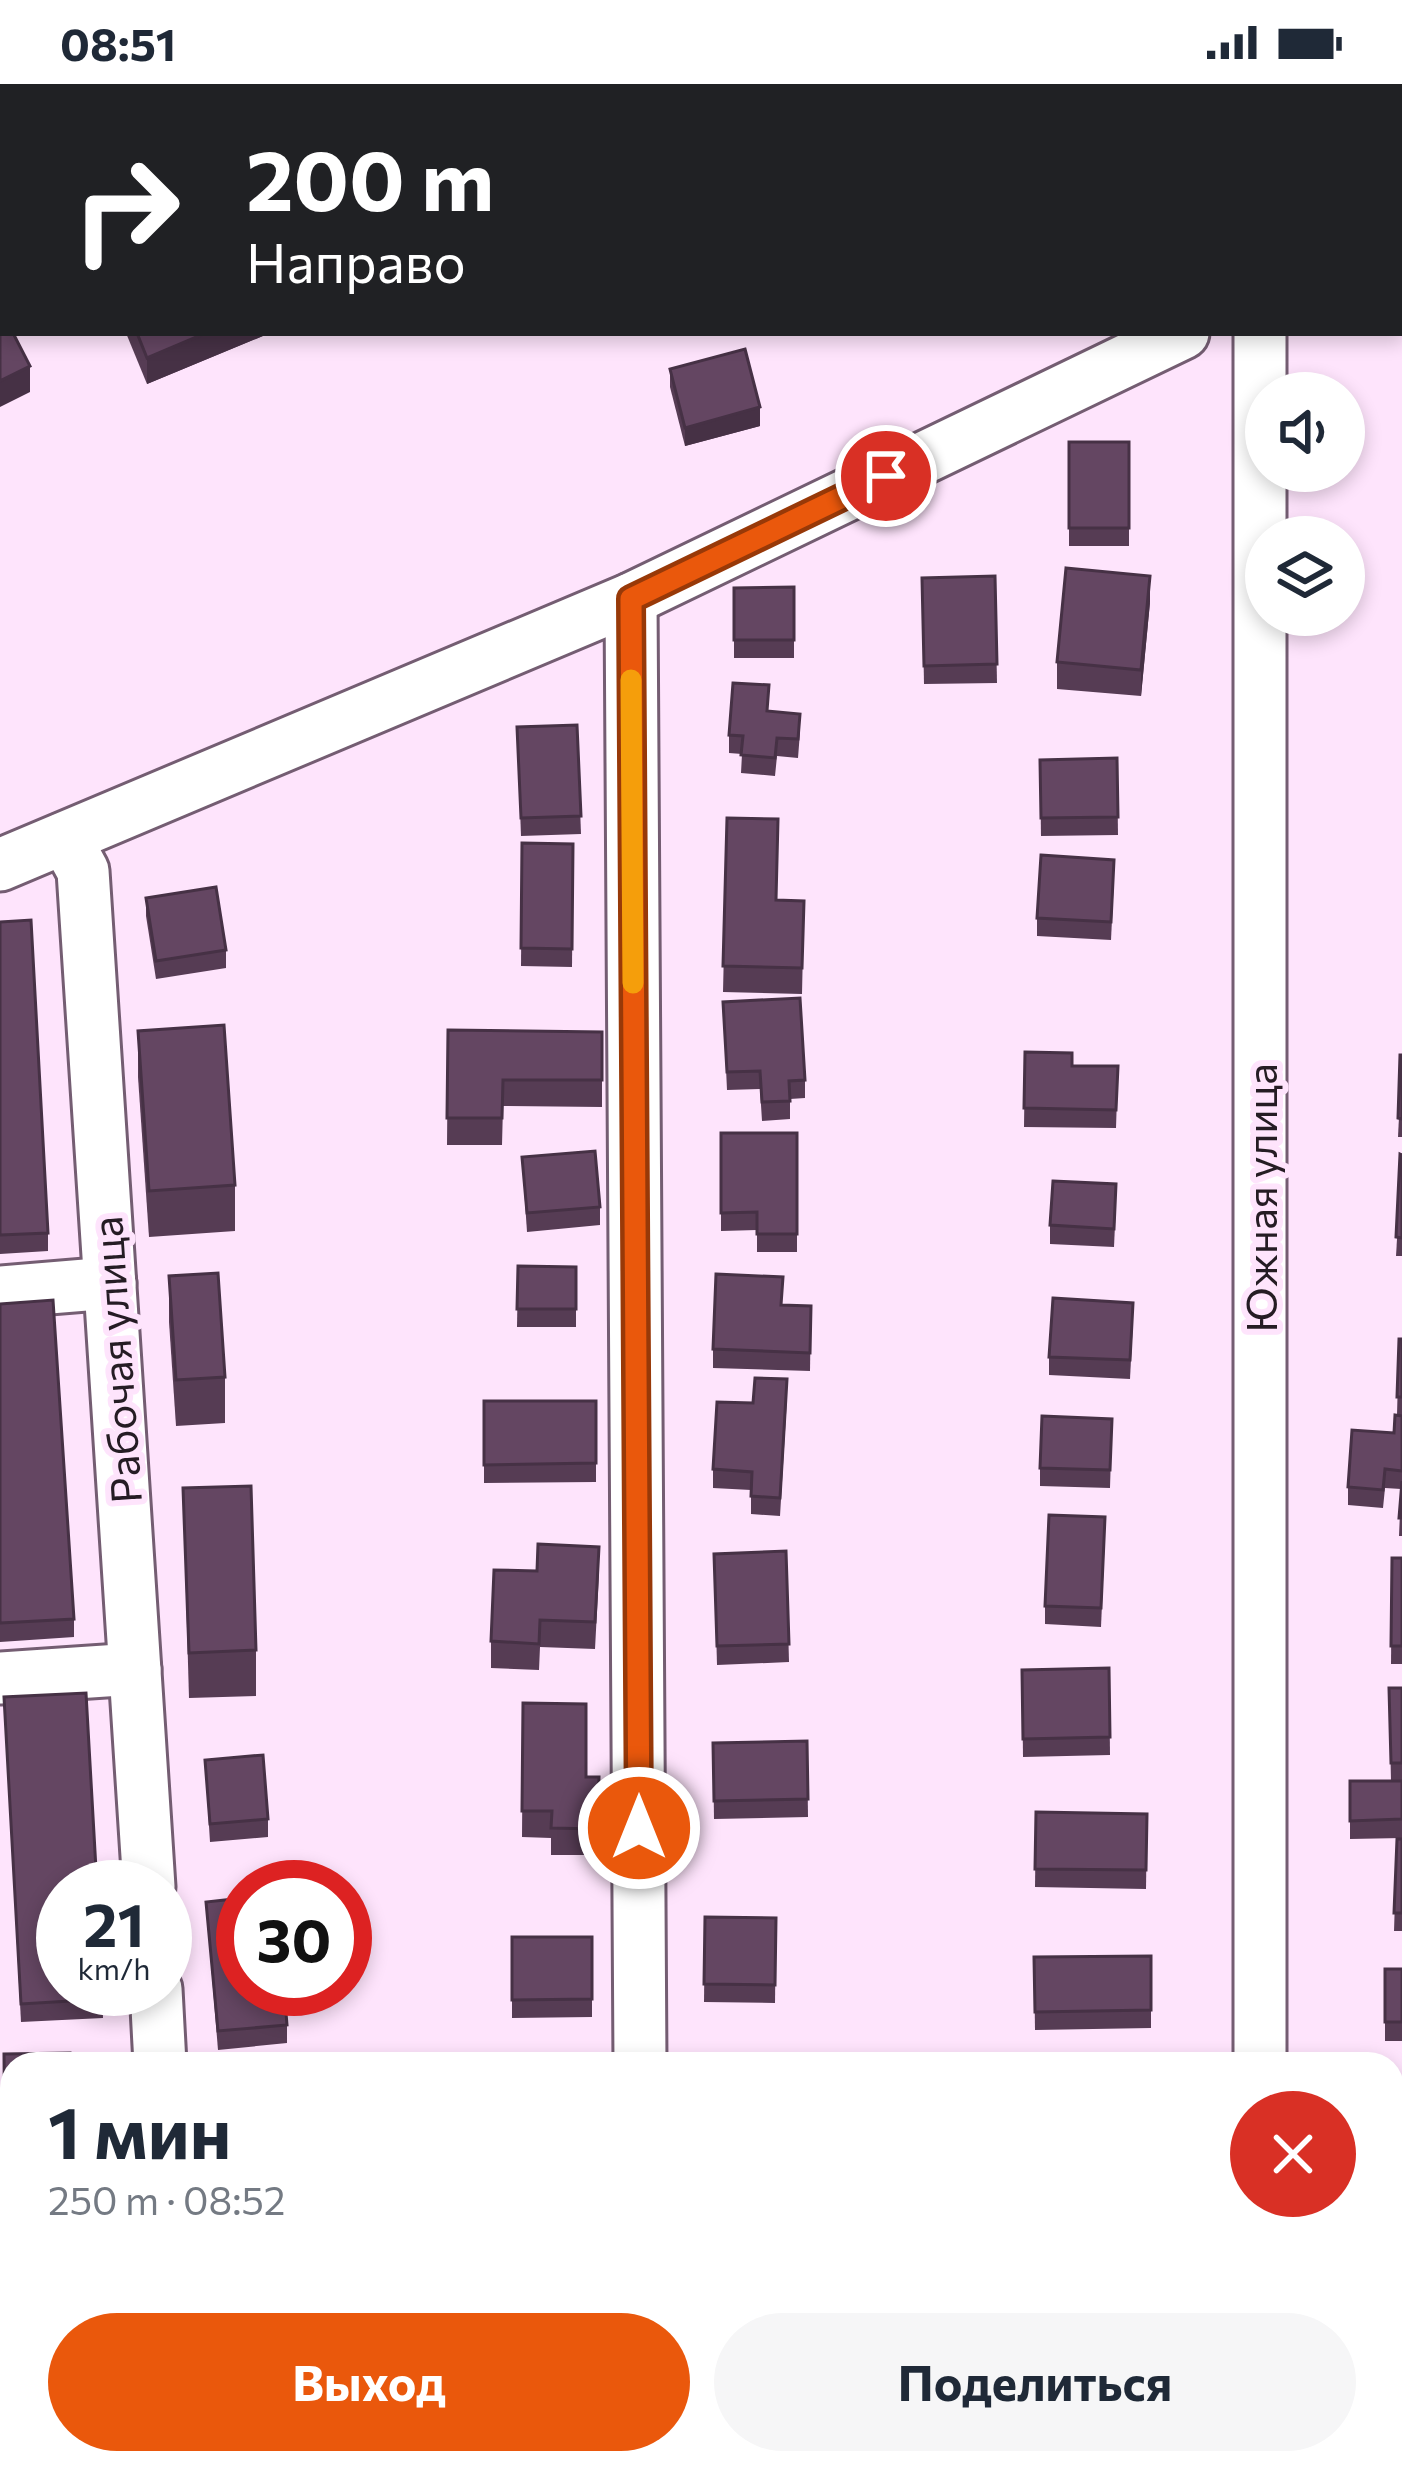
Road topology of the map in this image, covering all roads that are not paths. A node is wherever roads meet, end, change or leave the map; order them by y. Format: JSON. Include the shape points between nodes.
{"nodes":[{"id":1,"x":1177,"y":336,"type":"edge"},
{"id":2,"x":1260,"y":336,"type":"edge"},
{"id":3,"x":631,"y":599,"type":"junction"},
{"id":4,"x":65,"y":838,"type":"junction"},
{"id":5,"x":0,"y":865,"type":"edge"},
{"id":6,"x":110,"y":1283,"type":"junction"},
{"id":7,"x":0,"y":1292,"type":"edge"},
{"id":8,"x":135,"y":1669,"type":"junction"},
{"id":9,"x":0,"y":1678,"type":"edge"},
{"id":10,"x":147,"y":1860,"type":"edge"},
{"id":11,"x":157,"y":2016,"type":"edge"},
{"id":12,"x":159,"y":2052,"type":"edge"},
{"id":13,"x":640,"y":2052,"type":"edge"},
{"id":14,"x":1260,"y":2052,"type":"edge"}],
"edges":[{"from":1,"to":3,"type":"street"},
{"from":2,"to":14,"type":"street","name":"Южная улица"},
{"from":3,"to":4,"type":"street"},
{"from":3,"to":13,"type":"street"},
{"from":4,"to":5,"type":"street"},
{"from":4,"to":6,"type":"street","name":"Рабочая улица","via":[[83,871]]},
{"from":6,"to":7,"type":"street"},
{"from":6,"to":8,"type":"street","name":"Рабочая улица"},
{"from":8,"to":9,"type":"street"},
{"from":8,"to":10,"type":"street","name":"Рабочая улица"},
{"from":11,"to":12,"type":"street"}]}
